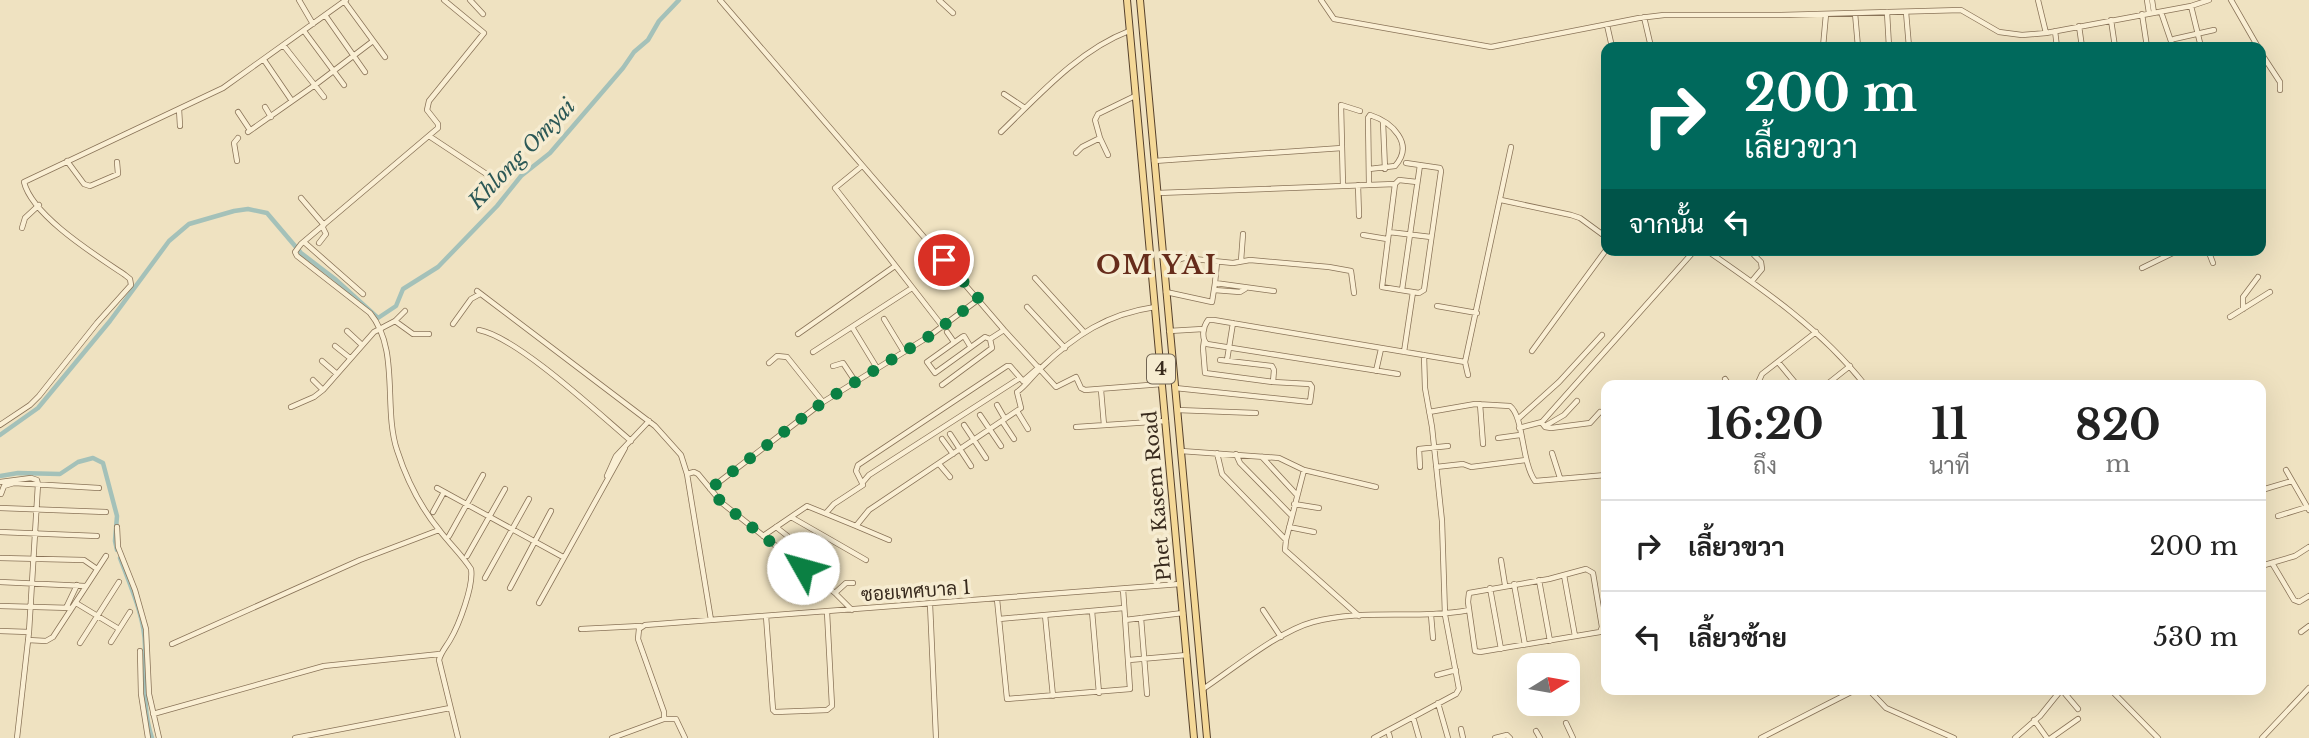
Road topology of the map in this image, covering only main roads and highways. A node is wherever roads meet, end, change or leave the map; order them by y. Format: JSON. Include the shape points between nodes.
{"nodes":[{"id":1,"x":1127,"y":0,"type":"edge"},
{"id":2,"x":1140,"y":0,"type":"edge"},
{"id":3,"x":1194,"y":738,"type":"edge"},
{"id":4,"x":1207,"y":738,"type":"edge"}],
"edges":[{"from":1,"to":3,"type":"main road","name":"Phet Kasem Road","number":"4"},
{"from":2,"to":4,"type":"main road","name":"Phet Kasem Road","number":"4"}]}
